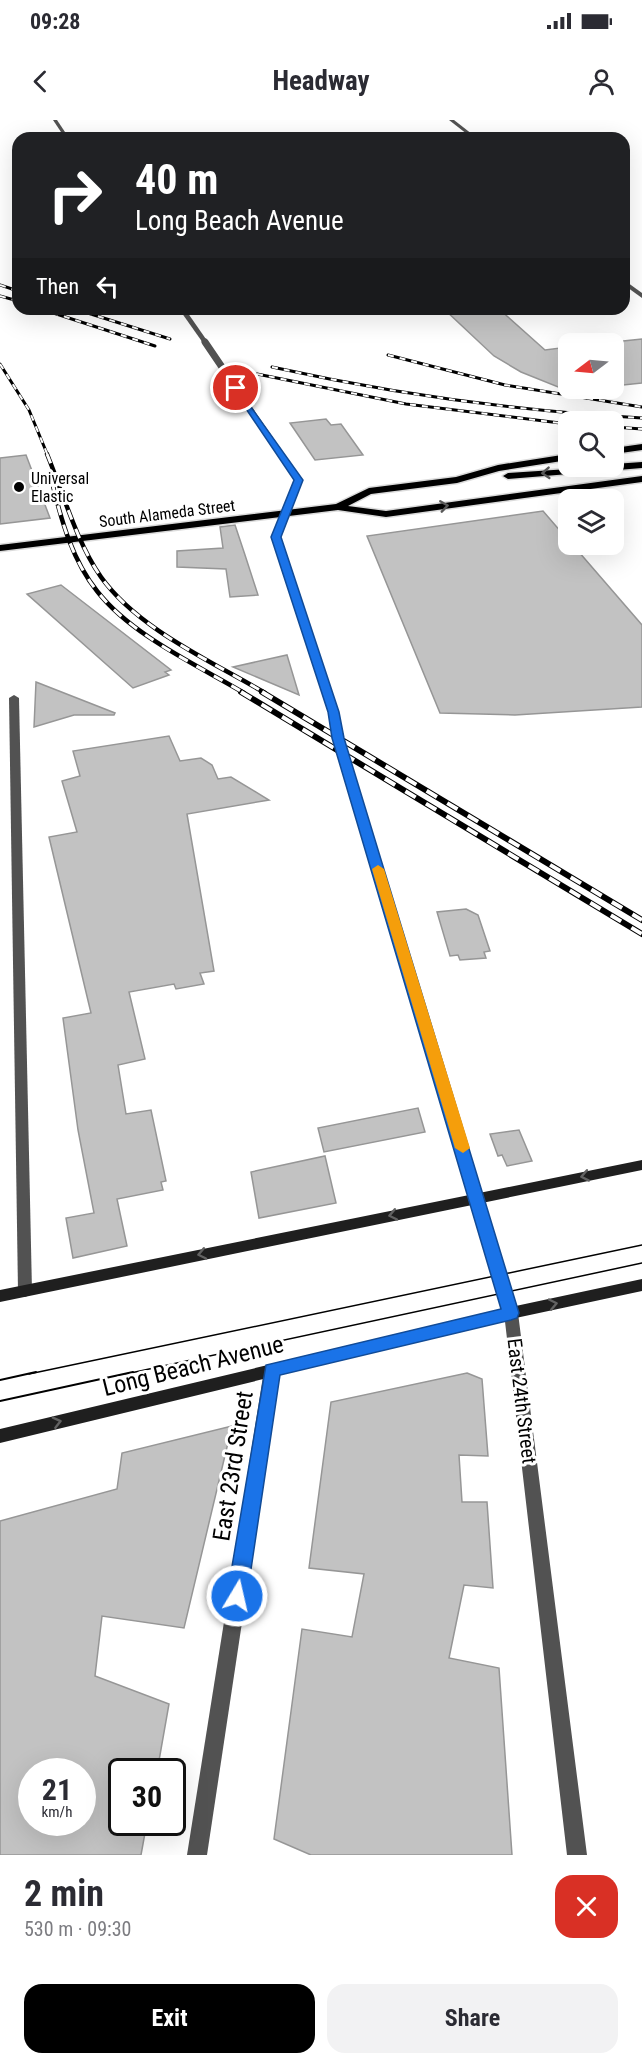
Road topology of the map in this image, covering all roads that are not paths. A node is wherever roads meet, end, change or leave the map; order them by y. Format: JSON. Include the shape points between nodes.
{"nodes":[{"id":1,"x":451,"y":120,"type":"edge"},
{"id":2,"x":467,"y":132,"type":"edge"},
{"id":3,"x":630,"y":287,"type":"edge"},
{"id":4,"x":642,"y":296,"type":"edge"},
{"id":5,"x":186,"y":315,"type":"edge"},
{"id":6,"x":642,"y":447,"type":"edge"},
{"id":7,"x":624,"y":450,"type":"edge"},
{"id":8,"x":558,"y":459,"type":"edge"},
{"id":9,"x":642,"y":464,"type":"edge"},
{"id":10,"x":626,"y":466,"type":"junction"},
{"id":11,"x":642,"y":479,"type":"edge"},
{"id":12,"x":457,"y":480,"type":"junction"},
{"id":13,"x":510,"y":497,"type":"junction"},
{"id":14,"x":338,"y":507,"type":"junction"},
{"id":15,"x":286,"y":513,"type":"junction"},
{"id":16,"x":0,"y":548,"type":"edge"},
{"id":17,"x":14,"y":698,"type":"dead end"},
{"id":18,"x":642,"y":1165,"type":"edge"},
{"id":19,"x":477,"y":1197,"type":"junction"},
{"id":20,"x":642,"y":1285,"type":"edge"},
{"id":21,"x":25,"y":1291,"type":"junction"},
{"id":22,"x":0,"y":1296,"type":"edge"},
{"id":23,"x":511,"y":1313,"type":"junction"},
{"id":24,"x":272,"y":1370,"type":"junction"},
{"id":25,"x":0,"y":1436,"type":"edge"},
{"id":26,"x":197,"y":1855,"type":"edge"},
{"id":27,"x":580,"y":1855,"type":"edge"}],
"edges":[{"from":1,"to":2,"type":"street"},
{"from":3,"to":4,"type":"street"},
{"from":5,"to":15,"type":"street","name":"East 24th Street","bridge":true,"via":[[298,480]]},
{"from":6,"to":7,"type":"main road"},
{"from":8,"to":12,"type":"main road","name":"South Alameda Street","via":[[498,468]]},
{"from":9,"to":10,"type":"main road"},
{"from":10,"to":12,"type":"main road","one_way":true},
{"from":10,"to":13,"type":"main road"},
{"from":11,"to":13,"type":"main road","name":"South Alameda Street"},
{"from":12,"to":14,"type":"main road","name":"South Alameda Street","via":[[369,491]]},
{"from":14,"to":13,"type":"main road","name":"South Alameda Street","one_way":true,"via":[[386,514]]},
{"from":14,"to":15,"type":"main road","name":"South Alameda Street"},
{"from":15,"to":16,"type":"main road","name":"South Alameda Street"},
{"from":15,"to":19,"type":"street","name":"East 24th Street","via":[[276,537],[333,712]]},
{"from":17,"to":21,"type":"street"},
{"from":18,"to":19,"type":"main road","one_way":true},
{"from":19,"to":21,"type":"main road","one_way":true},
{"from":19,"to":23,"type":"street","name":"East 24th Street"},
{"from":23,"to":20,"type":"main road","name":"Long Beach Avenue","one_way":true},
{"from":21,"to":22,"type":"main road"},
{"from":23,"to":24,"type":"main road","name":"Long Beach Avenue"},
{"from":23,"to":27,"type":"street","name":"East 24th Street"},
{"from":25,"to":24,"type":"main road","name":"Long Beach Avenue","one_way":true},
{"from":24,"to":26,"type":"street","name":"East 23rd Street"}]}
